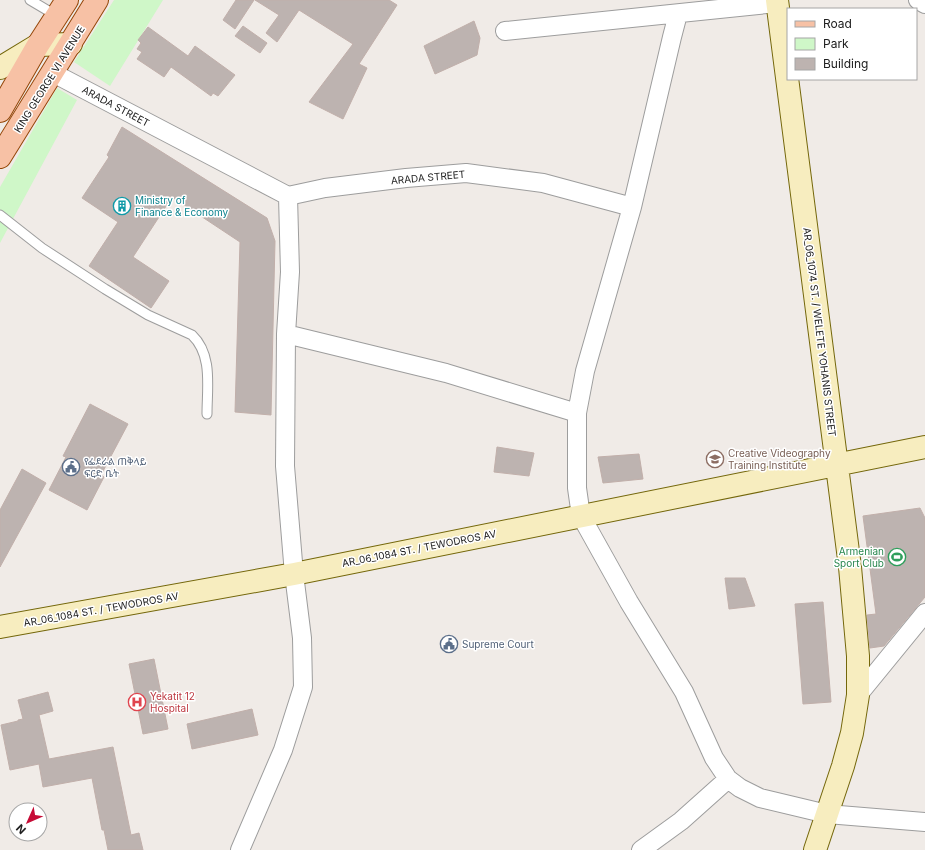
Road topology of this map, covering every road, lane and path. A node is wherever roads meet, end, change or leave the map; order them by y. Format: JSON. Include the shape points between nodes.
{"nodes":[{"id":1,"x":30,"y":0,"type":"edge"},
{"id":2,"x":97,"y":0,"type":"edge"},
{"id":3,"x":918,"y":0,"type":"edge"},
{"id":4,"x":777,"y":1,"type":"edge"},
{"id":5,"x":925,"y":4,"type":"edge"},
{"id":6,"x":62,"y":8,"type":"edge"},
{"id":7,"x":678,"y":14,"type":"junction"},
{"id":8,"x":505,"y":31,"type":"dead end"},
{"id":9,"x":70,"y":44,"type":"junction"},
{"id":10,"x":38,"y":45,"type":"junction"},
{"id":11,"x":0,"y":68,"type":"edge"},
{"id":12,"x":53,"y":73,"type":"junction"},
{"id":13,"x":787,"y":78,"type":"edge"},
{"id":14,"x":787,"y":80,"type":"edge"},
{"id":15,"x":0,"y":111,"type":"edge"},
{"id":16,"x":0,"y":157,"type":"edge"},
{"id":17,"x":288,"y":196,"type":"junction"},
{"id":18,"x":632,"y":207,"type":"junction"},
{"id":19,"x":0,"y":215,"type":"edge"},
{"id":20,"x":286,"y":334,"type":"junction"},
{"id":21,"x":577,"y":413,"type":"junction"},
{"id":22,"x":207,"y":414,"type":"dead end"},
{"id":23,"x":925,"y":447,"type":"edge"},
{"id":24,"x":837,"y":465,"type":"junction"},
{"id":25,"x":581,"y":516,"type":"junction"},
{"id":26,"x":294,"y":574,"type":"junction"},
{"id":27,"x":925,"y":613,"type":"edge"},
{"id":28,"x":0,"y":627,"type":"edge"},
{"id":29,"x":858,"y":695,"type":"junction"},
{"id":30,"x":728,"y":779,"type":"junction"},
{"id":31,"x":827,"y":814,"type":"junction"},
{"id":32,"x":925,"y":822,"type":"edge"},
{"id":33,"x":240,"y":850,"type":"edge"},
{"id":34,"x":641,"y":850,"type":"edge"},
{"id":35,"x":815,"y":850,"type":"edge"}],
"edges":[{"from":1,"to":6,"type":"lane"},
{"from":2,"to":9,"type":"main road","name":"KING GEORGE VI AVENUE"},
{"from":3,"to":5,"type":"street"},
{"from":4,"to":7,"type":"street"},
{"from":4,"to":13,"type":"street","name":"AR_06_1074 ST. / WELETE YOHANIS STREET"},
{"from":6,"to":10,"type":"main road"},
{"from":7,"to":8,"type":"street"},
{"from":7,"to":18,"type":"street"},
{"from":9,"to":10,"type":"street"},
{"from":9,"to":12,"type":"main road","name":"KING GEORGE VI AVENUE"},
{"from":10,"to":11,"type":"street"},
{"from":10,"to":15,"type":"main road"},
{"from":12,"to":16,"type":"main road","name":"KING GEORGE VI AVENUE"},
{"from":12,"to":17,"type":"street","name":"ARADA STREET"},
{"from":14,"to":24,"type":"street","name":"AR_06_1074 ST. / WELETE YOHANIS STREET"},
{"from":17,"to":18,"type":"street","name":"ARADA STREET","via":[[325,188],[466,173],[543,183]]},
{"from":17,"to":20,"type":"street","via":[[290,272]]},
{"from":18,"to":21,"type":"street","via":[[585,371]]},
{"from":19,"to":22,"type":"lane","via":[[42,248],[105,289],[148,315],[192,334],[202,348],[208,366]]},
{"from":20,"to":21,"type":"street","via":[[446,373]]},
{"from":20,"to":26,"type":"street","via":[[285,466]]},
{"from":21,"to":25,"type":"street","via":[[576,488]]},
{"from":23,"to":24,"type":"street","name":"AR_06_1084 ST. / TEWODROS AV"},
{"from":24,"to":25,"type":"street","name":"AR_06_1084 ST. / TEWODROS AV"},
{"from":24,"to":29,"type":"street","name":"AR_06_1074 ST. / WELETE YOHANIS STREET","via":[[850,567],[858,656]]},
{"from":25,"to":26,"type":"street","name":"AR_06_1084 ST. / TEWODROS AV"},
{"from":25,"to":30,"type":"street","via":[[629,602],[684,692],[714,758]]},
{"from":26,"to":28,"type":"street","name":"AR_06_1084 ST. / TEWODROS AV"},
{"from":26,"to":33,"type":"street","via":[[302,638],[302,687],[283,750]]},
{"from":27,"to":29,"type":"street"},
{"from":29,"to":31,"type":"street","name":"AR_06_1074 ST. / WELETE YOHANIS STREET","via":[[852,733]]},
{"from":30,"to":31,"type":"street","via":[[760,798]]},
{"from":30,"to":34,"type":"street","via":[[681,821]]},
{"from":31,"to":32,"type":"street"},
{"from":31,"to":35,"type":"street","name":"AR_06_1074 ST. / WELETE YOHANIS STREET"}]}
